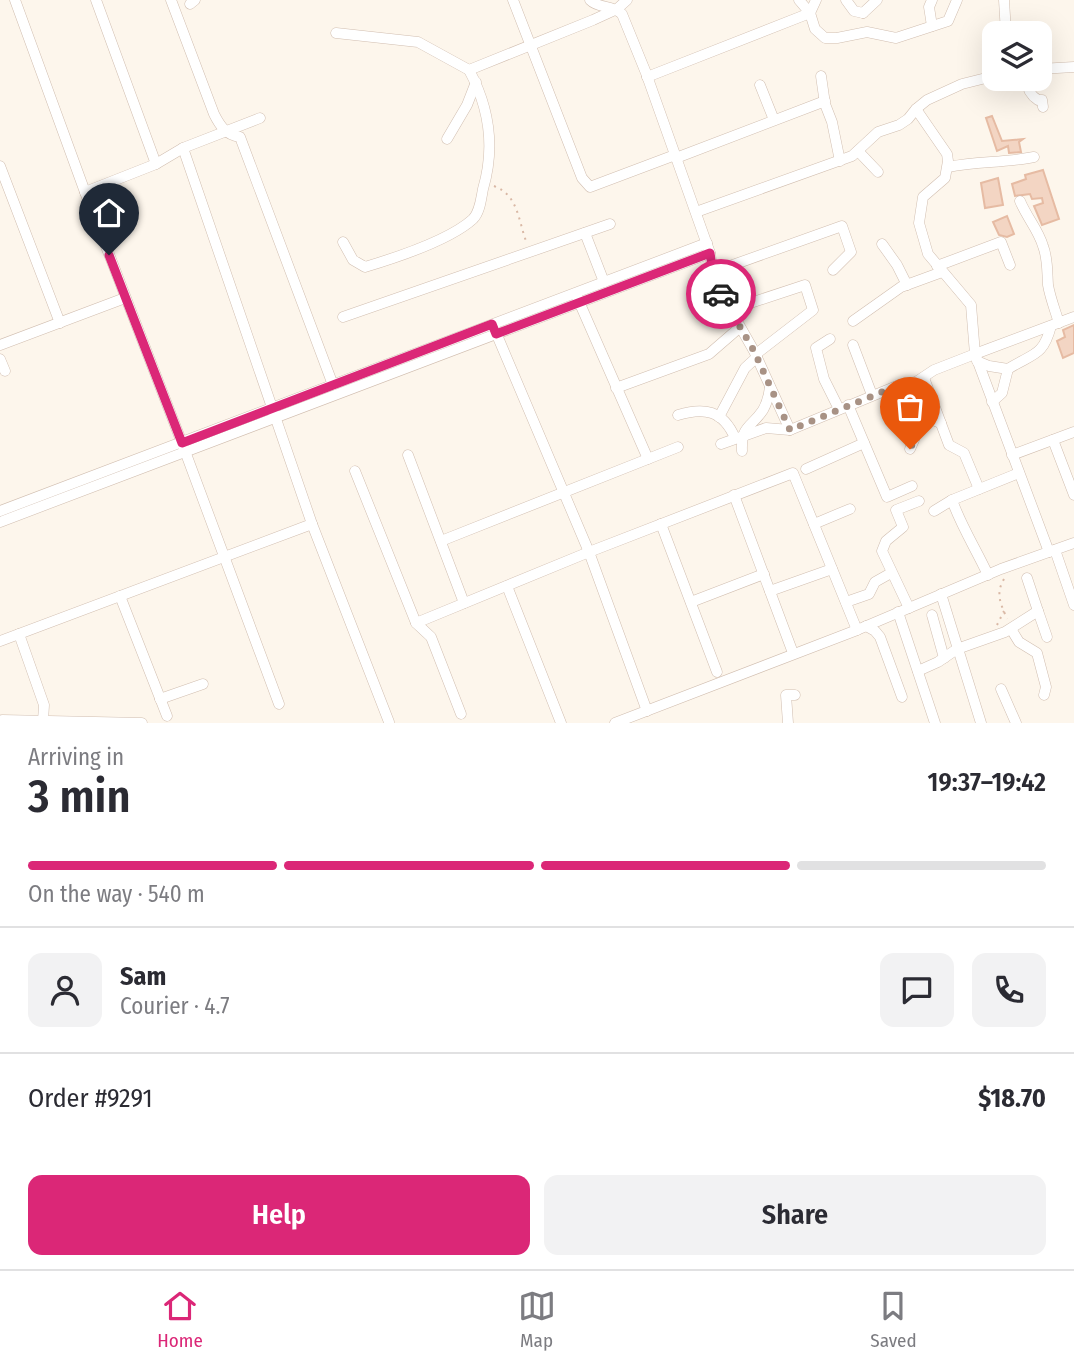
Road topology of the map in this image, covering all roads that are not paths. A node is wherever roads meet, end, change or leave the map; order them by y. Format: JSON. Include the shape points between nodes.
{"nodes":[{"id":1,"x":15,"y":0,"type":"edge"},
{"id":2,"x":96,"y":0,"type":"edge"},
{"id":3,"x":171,"y":0,"type":"edge"},
{"id":4,"x":513,"y":0,"type":"edge"},
{"id":5,"x":590,"y":0,"type":"edge"},
{"id":6,"x":628,"y":0,"type":"edge"},
{"id":7,"x":799,"y":0,"type":"edge"},
{"id":8,"x":816,"y":0,"type":"edge"},
{"id":9,"x":846,"y":0,"type":"edge"},
{"id":10,"x":862,"y":0,"type":"edge"},
{"id":11,"x":877,"y":0,"type":"edge"},
{"id":12,"x":932,"y":0,"type":"edge"},
{"id":13,"x":957,"y":0,"type":"edge"},
{"id":14,"x":1004,"y":0,"type":"edge"},
{"id":15,"x":617,"y":9,"type":"junction"},
{"id":16,"x":810,"y":13,"type":"junction"},
{"id":17,"x":863,"y":13,"type":"junction"},
{"id":18,"x":1005,"y":21,"type":"edge"},
{"id":19,"x":932,"y":26,"type":"junction"},
{"id":20,"x":336,"y":33,"type":"dead end"},
{"id":21,"x":531,"y":45,"type":"junction"},
{"id":22,"x":1074,"y":67,"type":"edge"},
{"id":23,"x":1052,"y":68,"type":"edge"},
{"id":24,"x":469,"y":69,"type":"junction"},
{"id":25,"x":821,"y":76,"type":"dead end"},
{"id":26,"x":648,"y":77,"type":"junction"},
{"id":27,"x":982,"y":79,"type":"edge"},
{"id":28,"x":476,"y":82,"type":"junction"},
{"id":29,"x":760,"y":85,"type":"dead end"},
{"id":30,"x":1029,"y":91,"type":"edge"},
{"id":31,"x":825,"y":101,"type":"junction"},
{"id":32,"x":1043,"y":107,"type":"dead end"},
{"id":33,"x":916,"y":109,"type":"junction"},
{"id":34,"x":260,"y":118,"type":"dead end"},
{"id":35,"x":774,"y":120,"type":"junction"},
{"id":36,"x":226,"y":131,"type":"junction"},
{"id":37,"x":447,"y":139,"type":"dead end"},
{"id":38,"x":183,"y":148,"type":"junction"},
{"id":39,"x":858,"y":151,"type":"junction"},
{"id":40,"x":676,"y":156,"type":"junction"},
{"id":41,"x":1034,"y":157,"type":"dead end"},
{"id":42,"x":840,"y":161,"type":"junction"},
{"id":43,"x":156,"y":164,"type":"junction"},
{"id":44,"x":0,"y":166,"type":"edge"},
{"id":45,"x":948,"y":167,"type":"junction"},
{"id":46,"x":878,"y":172,"type":"dead end"},
{"id":47,"x":85,"y":192,"type":"junction"},
{"id":48,"x":1020,"y":201,"type":"dead end"},
{"id":49,"x":696,"y":212,"type":"junction"},
{"id":50,"x":610,"y":223,"type":"dead end"},
{"id":51,"x":585,"y":233,"type":"junction"},
{"id":52,"x":343,"y":242,"type":"dead end"},
{"id":53,"x":882,"y":244,"type":"dead end"},
{"id":54,"x":708,"y":248,"type":"junction"},
{"id":55,"x":1010,"y":265,"type":"dead end"},
{"id":56,"x":940,"y":269,"type":"junction"},
{"id":57,"x":833,"y":270,"type":"dead end"},
{"id":58,"x":713,"y":272,"type":"junction"},
{"id":59,"x":604,"y":282,"type":"junction"},
{"id":60,"x":907,"y":285,"type":"junction"},
{"id":61,"x":125,"y":298,"type":"junction"},
{"id":62,"x":577,"y":298,"type":"junction"},
{"id":63,"x":729,"y":310,"type":"junction"},
{"id":64,"x":343,"y":317,"type":"dead end"},
{"id":65,"x":1074,"y":317,"type":"edge"},
{"id":66,"x":853,"y":321,"type":"dead end"},
{"id":67,"x":60,"y":323,"type":"junction"},
{"id":68,"x":1055,"y":324,"type":"junction"},
{"id":69,"x":739,"y":328,"type":"junction"},
{"id":70,"x":494,"y":329,"type":"junction"},
{"id":71,"x":830,"y":339,"type":"dead end"},
{"id":72,"x":0,"y":345,"type":"edge"},
{"id":73,"x":853,"y":345,"type":"dead end"},
{"id":74,"x":756,"y":355,"type":"junction"},
{"id":75,"x":976,"y":358,"type":"junction"},
{"id":76,"x":0,"y":359,"type":"edge"},
{"id":77,"x":1008,"y":369,"type":"junction"},
{"id":78,"x":5,"y":371,"type":"dead end"},
{"id":79,"x":920,"y":380,"type":"junction"},
{"id":80,"x":332,"y":385,"type":"junction"},
{"id":81,"x":770,"y":387,"type":"junction"},
{"id":82,"x":616,"y":388,"type":"junction"},
{"id":83,"x":872,"y":395,"type":"junction"},
{"id":84,"x":992,"y":402,"type":"junction"},
{"id":85,"x":921,"y":405,"type":"junction"},
{"id":86,"x":844,"y":407,"type":"junction"},
{"id":87,"x":274,"y":414,"type":"junction"},
{"id":88,"x":678,"y":415,"type":"dead end"},
{"id":89,"x":719,"y":416,"type":"junction"},
{"id":90,"x":941,"y":423,"type":"junction"},
{"id":91,"x":790,"y":430,"type":"junction"},
{"id":92,"x":1074,"y":432,"type":"edge"},
{"id":93,"x":738,"y":437,"type":"junction"},
{"id":94,"x":1053,"y":440,"type":"junction"},
{"id":95,"x":722,"y":443,"type":"dead end"},
{"id":96,"x":864,"y":443,"type":"junction"},
{"id":97,"x":184,"y":447,"type":"junction"},
{"id":98,"x":678,"y":447,"type":"dead end"},
{"id":99,"x":910,"y":449,"type":"dead end"},
{"id":100,"x":742,"y":451,"type":"dead end"},
{"id":101,"x":408,"y":455,"type":"dead end"},
{"id":102,"x":1012,"y":455,"type":"junction"},
{"id":103,"x":648,"y":459,"type":"junction"},
{"id":104,"x":806,"y":469,"type":"dead end"},
{"id":105,"x":355,"y":471,"type":"dead end"},
{"id":106,"x":1018,"y":473,"type":"junction"},
{"id":107,"x":912,"y":486,"type":"dead end"},
{"id":108,"x":979,"y":489,"type":"junction"},
{"id":109,"x":1073,"y":492,"type":"edge"},
{"id":110,"x":564,"y":494,"type":"junction"},
{"id":111,"x":734,"y":495,"type":"junction"},
{"id":112,"x":919,"y":501,"type":"dead end"},
{"id":113,"x":850,"y":509,"type":"dead end"},
{"id":114,"x":0,"y":510,"type":"edge"},
{"id":115,"x":0,"y":522,"type":"edge"},
{"id":116,"x":312,"y":524,"type":"junction"},
{"id":117,"x":661,"y":524,"type":"junction"},
{"id":118,"x":814,"y":524,"type":"junction"},
{"id":119,"x":441,"y":541,"type":"junction"},
{"id":120,"x":1074,"y":543,"type":"edge"},
{"id":121,"x":1052,"y":551,"type":"junction"},
{"id":122,"x":589,"y":552,"type":"junction"},
{"id":123,"x":224,"y":559,"type":"junction"},
{"id":124,"x":832,"y":569,"type":"junction"},
{"id":125,"x":891,"y":573,"type":"junction"},
{"id":126,"x":764,"y":574,"type":"junction"},
{"id":127,"x":988,"y":575,"type":"junction"},
{"id":128,"x":1027,"y":578,"type":"dead end"},
{"id":129,"x":507,"y":586,"type":"junction"},
{"id":130,"x":770,"y":591,"type":"junction"},
{"id":131,"x":941,"y":594,"type":"junction"},
{"id":132,"x":120,"y":596,"type":"junction"},
{"id":133,"x":691,"y":602,"type":"junction"},
{"id":134,"x":846,"y":602,"type":"junction"},
{"id":135,"x":464,"y":603,"type":"junction"},
{"id":136,"x":1074,"y":605,"type":"edge"},
{"id":137,"x":909,"y":608,"type":"junction"},
{"id":138,"x":1038,"y":611,"type":"junction"},
{"id":139,"x":898,"y":612,"type":"junction"},
{"id":140,"x":932,"y":615,"type":"dead end"},
{"id":141,"x":416,"y":623,"type":"junction"},
{"id":142,"x":861,"y":628,"type":"junction"},
{"id":143,"x":1011,"y":629,"type":"junction"},
{"id":144,"x":19,"y":634,"type":"junction"},
{"id":145,"x":1047,"y":637,"type":"dead end"},
{"id":146,"x":0,"y":641,"type":"edge"},
{"id":147,"x":957,"y":649,"type":"junction"},
{"id":148,"x":793,"y":653,"type":"junction"},
{"id":149,"x":944,"y":658,"type":"junction"},
{"id":150,"x":918,"y":671,"type":"junction"},
{"id":151,"x":717,"y":672,"type":"dead end"},
{"id":152,"x":203,"y":684,"type":"dead end"},
{"id":153,"x":1002,"y":689,"type":"dead end"},
{"id":154,"x":795,"y":695,"type":"dead end"},
{"id":155,"x":1044,"y":695,"type":"dead end"},
{"id":156,"x":902,"y":697,"type":"dead end"},
{"id":157,"x":160,"y":699,"type":"junction"},
{"id":158,"x":279,"y":704,"type":"dead end"},
{"id":159,"x":647,"y":711,"type":"junction"},
{"id":160,"x":461,"y":714,"type":"dead end"},
{"id":161,"x":167,"y":716,"type":"dead end"},
{"id":162,"x":2,"y":720,"type":"dead end"},
{"id":163,"x":43,"y":721,"type":"junction"},
{"id":164,"x":389,"y":722,"type":"edge"},
{"id":165,"x":142,"y":723,"type":"edge"},
{"id":166,"x":561,"y":723,"type":"edge"},
{"id":167,"x":615,"y":723,"type":"edge"},
{"id":168,"x":788,"y":723,"type":"edge"},
{"id":169,"x":935,"y":723,"type":"edge"},
{"id":170,"x":981,"y":723,"type":"edge"},
{"id":171,"x":1016,"y":723,"type":"edge"}],
"edges":[{"from":1,"to":47,"type":"street"},
{"from":2,"to":43,"type":"street"},
{"from":3,"to":36,"type":"street","via":[[214,114]]},
{"from":4,"to":21,"type":"street"},
{"from":5,"to":15,"type":"street"},
{"from":6,"to":15,"type":"street"},
{"from":7,"to":16,"type":"street"},
{"from":8,"to":16,"type":"street"},
{"from":9,"to":17,"type":"street"},
{"from":10,"to":17,"type":"street"},
{"from":11,"to":17,"type":"street"},
{"from":12,"to":19,"type":"street"},
{"from":13,"to":19,"type":"street","via":[[948,21]]},
{"from":14,"to":18,"type":"street"},
{"from":15,"to":21,"type":"street"},
{"from":15,"to":26,"type":"street"},
{"from":16,"to":19,"type":"street","via":[[815,29],[825,38],[871,32],[896,38]]},
{"from":16,"to":26,"type":"street"},
{"from":20,"to":24,"type":"street","via":[[418,42]]},
{"from":21,"to":24,"type":"street"},
{"from":21,"to":40,"type":"street","via":[[582,178],[590,187]]},
{"from":22,"to":23,"type":"street"},
{"from":24,"to":28,"type":"street"},
{"from":25,"to":31,"type":"street"},
{"from":26,"to":40,"type":"street"},
{"from":27,"to":33,"type":"street","via":[[962,84]]},
{"from":28,"to":37,"type":"street"},
{"from":28,"to":52,"type":"street","via":[[489,129],[490,160],[475,217],[414,250],[365,267],[354,260]]},
{"from":29,"to":35,"type":"street"},
{"from":30,"to":32,"type":"street","via":[[1042,100]]},
{"from":31,"to":35,"type":"street"},
{"from":31,"to":42,"type":"street"},
{"from":33,"to":39,"type":"street","via":[[899,125],[878,132]]},
{"from":33,"to":45,"type":"street","via":[[945,150]]},
{"from":34,"to":36,"type":"street"},
{"from":35,"to":40,"type":"street"},
{"from":36,"to":38,"type":"street"},
{"from":36,"to":80,"type":"street","via":[[240,137]]},
{"from":38,"to":43,"type":"street"},
{"from":38,"to":87,"type":"street"},
{"from":39,"to":42,"type":"street"},
{"from":39,"to":46,"type":"street"},
{"from":40,"to":49,"type":"street"},
{"from":41,"to":45,"type":"street"},
{"from":42,"to":49,"type":"street"},
{"from":43,"to":47,"type":"street"},
{"from":44,"to":67,"type":"street"},
{"from":45,"to":56,"type":"street","via":[[941,183],[923,197],[919,223],[925,248]]},
{"from":47,"to":61,"type":"street"},
{"from":48,"to":68,"type":"street","via":[[1044,249]]},
{"from":49,"to":54,"type":"street"},
{"from":50,"to":51,"type":"street"},
{"from":51,"to":59,"type":"street"},
{"from":51,"to":64,"type":"street"},
{"from":53,"to":60,"type":"street"},
{"from":54,"to":58,"type":"street"},
{"from":54,"to":59,"type":"street"},
{"from":54,"to":62,"type":"street"},
{"from":55,"to":56,"type":"street","via":[[1001,242]]},
{"from":56,"to":60,"type":"street"},
{"from":56,"to":75,"type":"street","via":[[971,305]]},
{"from":57,"to":58,"type":"street","via":[[851,252],[842,226]]},
{"from":58,"to":63,"type":"street"},
{"from":59,"to":62,"type":"street"},
{"from":60,"to":66,"type":"street"},
{"from":61,"to":67,"type":"street"},
{"from":61,"to":97,"type":"street"},
{"from":62,"to":70,"type":"street"},
{"from":62,"to":82,"type":"street"},
{"from":63,"to":69,"type":"street"},
{"from":63,"to":74,"type":"street","via":[[805,285],[813,310]]},
{"from":65,"to":68,"type":"street"},
{"from":67,"to":72,"type":"street"},
{"from":68,"to":75,"type":"street"},
{"from":68,"to":77,"type":"street","via":[[1038,352]]},
{"from":69,"to":74,"type":"street"},
{"from":69,"to":82,"type":"street","via":[[709,354]]},
{"from":70,"to":80,"type":"street"},
{"from":70,"to":87,"type":"street"},
{"from":70,"to":110,"type":"street"},
{"from":71,"to":86,"type":"street","via":[[816,348],[824,379]]},
{"from":73,"to":83,"type":"street"},
{"from":74,"to":81,"type":"street"},
{"from":74,"to":89,"type":"street"},
{"from":75,"to":77,"type":"street"},
{"from":75,"to":79,"type":"street","via":[[934,370]]},
{"from":75,"to":84,"type":"street"},
{"from":76,"to":78,"type":"street"},
{"from":77,"to":84,"type":"street","via":[[1002,393]]},
{"from":79,"to":83,"type":"street"},
{"from":79,"to":85,"type":"street"},
{"from":79,"to":90,"type":"street"},
{"from":80,"to":87,"type":"street"},
{"from":81,"to":91,"type":"street"},
{"from":81,"to":93,"type":"street","via":[[763,410]]},
{"from":82,"to":103,"type":"street"},
{"from":83,"to":86,"type":"street"},
{"from":84,"to":102,"type":"street"},
{"from":85,"to":90,"type":"street","via":[[930,419]]},
{"from":85,"to":99,"type":"street"},
{"from":86,"to":91,"type":"street"},
{"from":86,"to":96,"type":"street"},
{"from":87,"to":97,"type":"street"},
{"from":87,"to":116,"type":"street"},
{"from":88,"to":89,"type":"street","via":[[696,410]]},
{"from":89,"to":93,"type":"street"},
{"from":90,"to":108,"type":"street","via":[[948,445],[964,453]]},
{"from":91,"to":93,"type":"street","via":[[766,428]]},
{"from":92,"to":94,"type":"street"},
{"from":93,"to":95,"type":"street"},
{"from":93,"to":100,"type":"street"},
{"from":94,"to":102,"type":"street"},
{"from":94,"to":109,"type":"street"},
{"from":96,"to":104,"type":"street"},
{"from":96,"to":107,"type":"street","via":[[887,496]]},
{"from":97,"to":114,"type":"street"},
{"from":97,"to":115,"type":"street"},
{"from":97,"to":123,"type":"street"},
{"from":98,"to":103,"type":"street"},
{"from":101,"to":119,"type":"street"},
{"from":102,"to":106,"type":"street"},
{"from":103,"to":110,"type":"street"},
{"from":105,"to":141,"type":"street"},
{"from":106,"to":108,"type":"street"},
{"from":106,"to":121,"type":"street"},
{"from":108,"to":127,"type":"street","via":[[943,506],[957,514]]},
{"from":110,"to":119,"type":"street"},
{"from":110,"to":122,"type":"street"},
{"from":111,"to":117,"type":"street"},
{"from":111,"to":118,"type":"street","via":[[793,473]]},
{"from":111,"to":126,"type":"street"},
{"from":112,"to":125,"type":"street","via":[[897,510],[903,527],[881,551]]},
{"from":113,"to":118,"type":"street"},
{"from":116,"to":123,"type":"street"},
{"from":116,"to":164,"type":"street"},
{"from":117,"to":122,"type":"street"},
{"from":117,"to":133,"type":"street"},
{"from":118,"to":124,"type":"street"},
{"from":119,"to":135,"type":"street"},
{"from":120,"to":121,"type":"street"},
{"from":121,"to":127,"type":"street"},
{"from":121,"to":136,"type":"street"},
{"from":122,"to":129,"type":"street"},
{"from":122,"to":159,"type":"street"},
{"from":123,"to":132,"type":"street"},
{"from":123,"to":158,"type":"street"},
{"from":124,"to":130,"type":"street"},
{"from":124,"to":134,"type":"street"},
{"from":125,"to":134,"type":"street","via":[[876,582],[869,594]]},
{"from":125,"to":137,"type":"street"},
{"from":126,"to":130,"type":"street"},
{"from":126,"to":133,"type":"street"},
{"from":127,"to":131,"type":"street"},
{"from":128,"to":138,"type":"street"},
{"from":129,"to":135,"type":"street"},
{"from":129,"to":166,"type":"street"},
{"from":130,"to":148,"type":"street"},
{"from":131,"to":137,"type":"street"},
{"from":131,"to":147,"type":"street"},
{"from":132,"to":144,"type":"street"},
{"from":132,"to":157,"type":"street"},
{"from":133,"to":151,"type":"street"},
{"from":134,"to":142,"type":"street"},
{"from":135,"to":141,"type":"street"},
{"from":137,"to":139,"type":"street"},
{"from":138,"to":143,"type":"street"},
{"from":138,"to":145,"type":"street"},
{"from":139,"to":142,"type":"street"},
{"from":139,"to":150,"type":"street"},
{"from":140,"to":149,"type":"street"},
{"from":141,"to":160,"type":"street","via":[[432,637]]},
{"from":142,"to":148,"type":"street"},
{"from":142,"to":156,"type":"street","via":[[876,631],[880,637]]},
{"from":143,"to":147,"type":"street"},
{"from":143,"to":155,"type":"street","via":[[1019,642],[1037,653]]},
{"from":144,"to":146,"type":"street"},
{"from":144,"to":163,"type":"street","via":[[44,705]]},
{"from":147,"to":149,"type":"street"},
{"from":147,"to":170,"type":"street"},
{"from":148,"to":159,"type":"street"},
{"from":149,"to":150,"type":"street"},
{"from":150,"to":169,"type":"street"},
{"from":152,"to":157,"type":"street"},
{"from":153,"to":171,"type":"street"},
{"from":154,"to":168,"type":"street","via":[[786,695]]},
{"from":157,"to":161,"type":"street"},
{"from":159,"to":167,"type":"street"},
{"from":162,"to":163,"type":"street"},
{"from":163,"to":165,"type":"street"}]}
